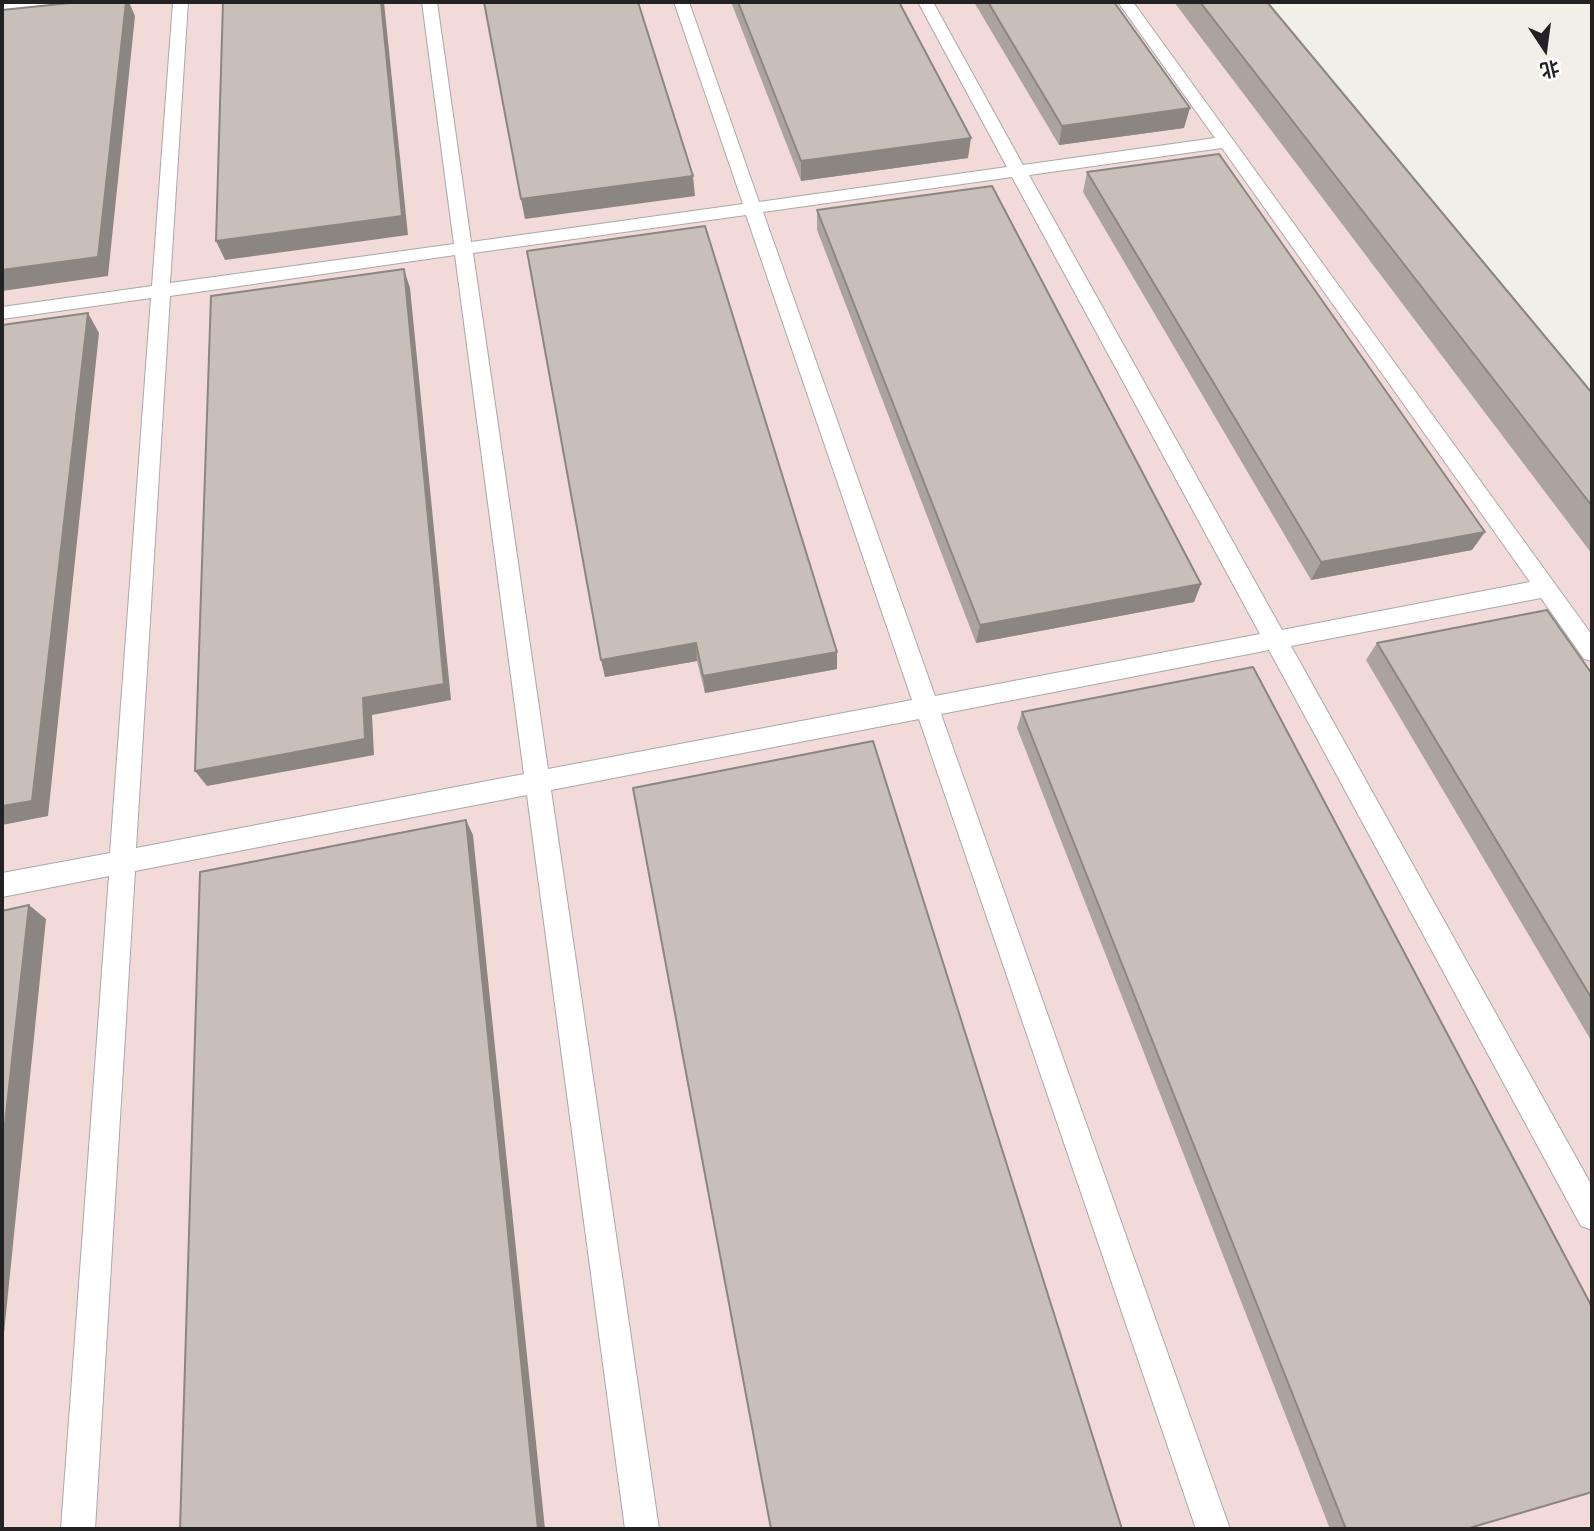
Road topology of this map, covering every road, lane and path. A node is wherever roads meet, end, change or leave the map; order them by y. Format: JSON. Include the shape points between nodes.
{"nodes":[{"id":1,"x":59,"y":2,"type":"edge"},
{"id":2,"x":180,"y":2,"type":"edge"},
{"id":3,"x":429,"y":2,"type":"edge"},
{"id":4,"x":681,"y":2,"type":"edge"},
{"id":5,"x":925,"y":2,"type":"edge"},
{"id":6,"x":1126,"y":2,"type":"edge"},
{"id":7,"x":2,"y":7,"type":"edge"},
{"id":8,"x":1226,"y":142,"type":"junction"},
{"id":9,"x":1018,"y":171,"type":"junction"},
{"id":10,"x":753,"y":208,"type":"junction"},
{"id":11,"x":463,"y":248,"type":"junction"},
{"id":12,"x":160,"y":291,"type":"junction"},
{"id":13,"x":2,"y":313,"type":"edge"},
{"id":14,"x":1546,"y":588,"type":"junction"},
{"id":15,"x":1276,"y":640,"type":"junction"},
{"id":16,"x":1592,"y":652,"type":"edge"},
{"id":17,"x":927,"y":707,"type":"junction"},
{"id":18,"x":537,"y":782,"type":"junction"},
{"id":19,"x":122,"y":862,"type":"junction"},
{"id":20,"x":2,"y":885,"type":"edge"},
{"id":21,"x":1592,"y":1215,"type":"edge"},
{"id":22,"x":78,"y":1529,"type":"edge"},
{"id":23,"x":642,"y":1529,"type":"edge"},
{"id":24,"x":1213,"y":1529,"type":"edge"}],
"edges":[{"from":1,"to":7,"type":"lane"},
{"from":2,"to":12,"type":"lane"},
{"from":3,"to":11,"type":"lane"},
{"from":4,"to":10,"type":"lane"},
{"from":5,"to":9,"type":"lane"},
{"from":6,"to":8,"type":"lane"},
{"from":8,"to":9,"type":"lane"},
{"from":8,"to":14,"type":"lane"},
{"from":9,"to":10,"type":"lane"},
{"from":9,"to":15,"type":"lane"},
{"from":10,"to":11,"type":"lane"},
{"from":10,"to":17,"type":"lane"},
{"from":11,"to":12,"type":"lane"},
{"from":11,"to":18,"type":"lane"},
{"from":12,"to":13,"type":"lane"},
{"from":12,"to":19,"type":"lane"},
{"from":14,"to":15,"type":"lane"},
{"from":14,"to":16,"type":"lane"},
{"from":15,"to":17,"type":"lane"},
{"from":15,"to":21,"type":"lane"},
{"from":17,"to":18,"type":"lane"},
{"from":17,"to":24,"type":"lane"},
{"from":18,"to":19,"type":"lane"},
{"from":18,"to":23,"type":"lane"},
{"from":19,"to":20,"type":"lane"},
{"from":19,"to":22,"type":"lane"}]}
